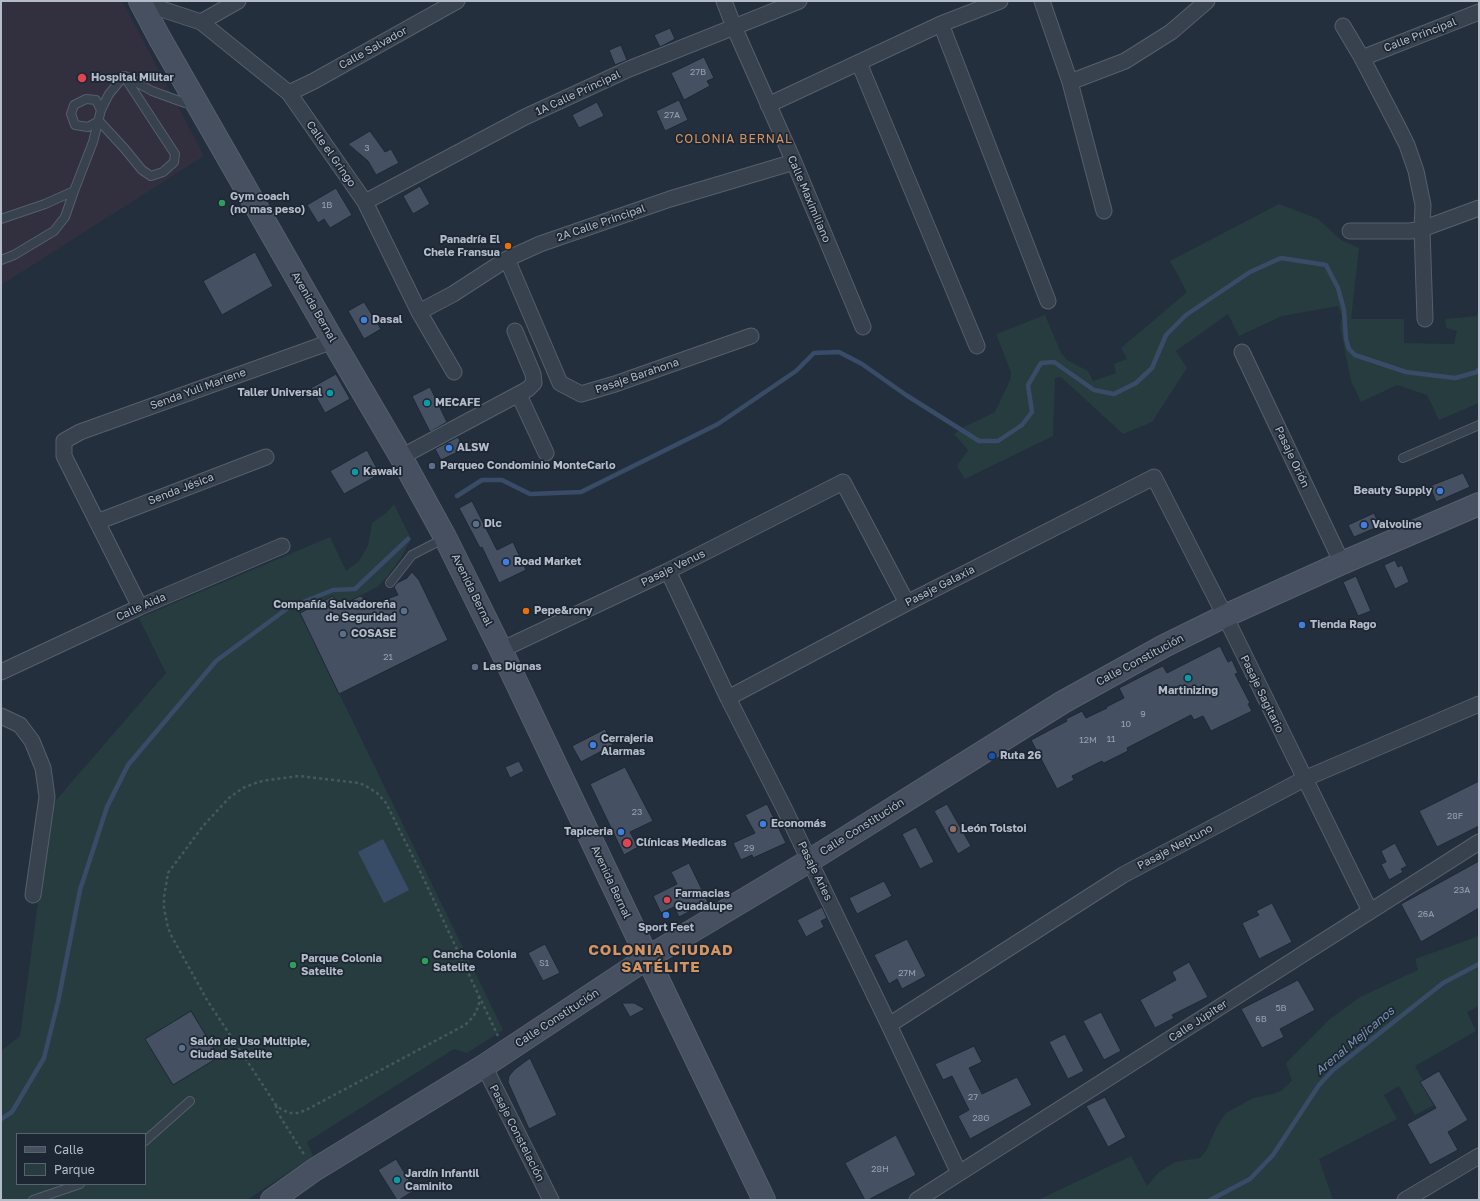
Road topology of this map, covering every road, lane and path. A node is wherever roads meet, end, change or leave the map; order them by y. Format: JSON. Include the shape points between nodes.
{"nodes":[{"id":1,"x":238,"y":1,"type":"edge"},
{"id":2,"x":457,"y":1,"type":"edge"},
{"id":3,"x":724,"y":1,"type":"edge"},
{"id":4,"x":799,"y":1,"type":"edge"},
{"id":5,"x":1000,"y":1,"type":"edge"},
{"id":6,"x":1042,"y":1,"type":"edge"},
{"id":7,"x":1207,"y":1,"type":"edge"},
{"id":8,"x":140,"y":2,"type":"edge"},
{"id":9,"x":1477,"y":17,"type":"edge"},
{"id":10,"x":200,"y":22,"type":"junction"},
{"id":11,"x":941,"y":24,"type":"junction"},
{"id":12,"x":1343,"y":26,"type":"dead end"},
{"id":13,"x":734,"y":27,"type":"junction"},
{"id":14,"x":1362,"y":58,"type":"junction"},
{"id":15,"x":859,"y":62,"type":"junction"},
{"id":16,"x":124,"y":76,"type":"junction"},
{"id":17,"x":1070,"y":82,"type":"junction"},
{"id":18,"x":288,"y":93,"type":"junction"},
{"id":19,"x":198,"y":105,"type":"junction"},
{"id":20,"x":768,"y":105,"type":"junction"},
{"id":21,"x":102,"y":110,"type":"junction"},
{"id":22,"x":99,"y":121,"type":"junction"},
{"id":23,"x":794,"y":162,"type":"junction"},
{"id":24,"x":74,"y":191,"type":"junction"},
{"id":25,"x":365,"y":202,"type":"junction"},
{"id":26,"x":1479,"y":208,"type":"edge"},
{"id":27,"x":1104,"y":211,"type":"dead end"},
{"id":28,"x":1,"y":219,"type":"edge"},
{"id":29,"x":1422,"y":229,"type":"junction"},
{"id":30,"x":1350,"y":231,"type":"dead end"},
{"id":31,"x":507,"y":259,"type":"junction"},
{"id":32,"x":1,"y":260,"type":"edge"},
{"id":33,"x":1048,"y":301,"type":"dead end"},
{"id":34,"x":419,"y":312,"type":"junction"},
{"id":35,"x":1425,"y":319,"type":"dead end"},
{"id":36,"x":863,"y":327,"type":"dead end"},
{"id":37,"x":515,"y":332,"type":"dead end"},
{"id":38,"x":751,"y":336,"type":"dead end"},
{"id":39,"x":333,"y":341,"type":"junction"},
{"id":40,"x":977,"y":346,"type":"dead end"},
{"id":41,"x":1242,"y":352,"type":"dead end"},
{"id":42,"x":454,"y":372,"type":"dead end"},
{"id":43,"x":519,"y":395,"type":"junction"},
{"id":44,"x":1479,"y":425,"type":"edge"},
{"id":45,"x":546,"y":453,"type":"dead end"},
{"id":46,"x":266,"y":457,"type":"dead end"},
{"id":47,"x":401,"y":457,"type":"junction"},
{"id":48,"x":1403,"y":458,"type":"dead end"},
{"id":49,"x":1154,"y":477,"type":"joint"},
{"id":50,"x":1479,"y":504,"type":"edge"},
{"id":51,"x":96,"y":522,"type":"junction"},
{"id":52,"x":446,"y":537,"type":"junction"},
{"id":53,"x":282,"y":546,"type":"dead end"},
{"id":54,"x":1342,"y":563,"type":"junction"},
{"id":55,"x":668,"y":571,"type":"junction"},
{"id":56,"x":390,"y":583,"type":"dead end"},
{"id":57,"x":907,"y":603,"type":"junction"},
{"id":58,"x":140,"y":607,"type":"junction"},
{"id":59,"x":1225,"y":616,"type":"junction"},
{"id":60,"x":501,"y":650,"type":"junction"},
{"id":61,"x":1,"y":672,"type":"edge"},
{"id":62,"x":728,"y":698,"type":"junction"},
{"id":63,"x":1479,"y":704,"type":"edge"},
{"id":64,"x":1,"y":716,"type":"edge"},
{"id":65,"x":1304,"y":779,"type":"junction"},
{"id":66,"x":1479,"y":842,"type":"edge"},
{"id":67,"x":809,"y":861,"type":"junction"},
{"id":68,"x":33,"y":895,"type":"dead end"},
{"id":69,"x":1370,"y":911,"type":"junction"},
{"id":70,"x":618,"y":949,"type":"dead end"},
{"id":71,"x":608,"y":954,"type":"dead end"},
{"id":72,"x":648,"y":958,"type":"junction"},
{"id":73,"x":479,"y":996,"type":"junction"},
{"id":74,"x":889,"y":1025,"type":"junction"},
{"id":75,"x":499,"y":1036,"type":"dead end"},
{"id":76,"x":484,"y":1066,"type":"junction"},
{"id":77,"x":190,"y":1101,"type":"dead end"},
{"id":78,"x":276,"y":1105,"type":"junction"},
{"id":79,"x":146,"y":1140,"type":"edge"},
{"id":80,"x":1479,"y":1156,"type":"edge"},
{"id":81,"x":307,"y":1159,"type":"dead end"},
{"id":82,"x":959,"y":1173,"type":"junction"},
{"id":83,"x":77,"y":1185,"type":"edge"},
{"id":84,"x":1422,"y":1196,"type":"edge"},
{"id":85,"x":33,"y":1200,"type":"edge"},
{"id":86,"x":272,"y":1200,"type":"edge"},
{"id":87,"x":551,"y":1200,"type":"edge"},
{"id":88,"x":764,"y":1200,"type":"edge"},
{"id":89,"x":917,"y":1200,"type":"edge"},
{"id":90,"x":1405,"y":1200,"type":"edge"}],
"edges":[{"from":1,"to":10,"type":"street"},
{"from":2,"to":18,"type":"street","name":"Calle Salvador"},
{"from":3,"to":13,"type":"street","name":"Calle Maximiliano"},
{"from":4,"to":13,"type":"street","name":"1A Calle Principal"},
{"from":5,"to":11,"type":"street"},
{"from":6,"to":17,"type":"street"},
{"from":7,"to":17,"type":"street","via":[[1171,32],[1125,61]]},
{"from":8,"to":10,"type":"street","name":"Calle el Gringo"},
{"from":8,"to":19,"type":"main road","name":"Avenida Bernal"},
{"from":9,"to":14,"type":"street","name":"Calle Principal"},
{"from":10,"to":18,"type":"street","name":"Calle el Gringo"},
{"from":11,"to":15,"type":"street"},
{"from":11,"to":33,"type":"street"},
{"from":12,"to":14,"type":"street"},
{"from":13,"to":20,"type":"street","name":"Calle Maximiliano"},
{"from":13,"to":25,"type":"street","name":"1A Calle Principal","via":[[629,69],[525,117]]},
{"from":14,"to":29,"type":"street","via":[[1411,156],[1422,205]]},
{"from":15,"to":20,"type":"street"},
{"from":15,"to":40,"type":"street"},
{"from":16,"to":19,"type":"lane","via":[[152,91]]},
{"from":16,"to":21,"type":"lane"},
{"from":16,"to":22,"type":"lane","via":[[175,154],[174,162],[163,172],[151,176],[142,170]]},
{"from":17,"to":27,"type":"street"},
{"from":18,"to":25,"type":"street","name":"Calle el Gringo"},
{"from":19,"to":39,"type":"main road","name":"Avenida Bernal"},
{"from":20,"to":23,"type":"street","name":"Calle Maximiliano"},
{"from":21,"to":22,"type":"lane"},
{"from":21,"to":22,"type":"lane","via":[[96,100],[86,99],[74,105],[71,114],[75,125],[88,127]]},
{"from":22,"to":24,"type":"lane"},
{"from":23,"to":31,"type":"street","name":"2A Calle Principal","via":[[656,204],[540,244]]},
{"from":23,"to":36,"type":"street","name":"Calle Maximiliano"},
{"from":24,"to":28,"type":"lane"},
{"from":24,"to":32,"type":"lane","via":[[65,218],[54,231]]},
{"from":25,"to":34,"type":"street","name":"Calle el Gringo"},
{"from":26,"to":29,"type":"street"},
{"from":29,"to":30,"type":"street","via":[[1399,232]]},
{"from":29,"to":35,"type":"street"},
{"from":31,"to":34,"type":"street","name":"2A Calle Principal","via":[[453,294]]},
{"from":31,"to":38,"type":"street","name":"Pasaje Barahona","via":[[560,383],[581,394]]},
{"from":34,"to":42,"type":"street","name":"Calle el Gringo"},
{"from":37,"to":43,"type":"street","via":[[534,382]]},
{"from":39,"to":47,"type":"main road","name":"Avenida Bernal"},
{"from":39,"to":51,"type":"street","name":"Senda Yuli Marlene","via":[[80,432],[64,441],[64,456]]},
{"from":41,"to":54,"type":"street","name":"Pasaje Orión"},
{"from":43,"to":45,"type":"street"},
{"from":43,"to":47,"type":"street"},
{"from":44,"to":48,"type":"lane"},
{"from":46,"to":51,"type":"street","name":"Senda Jésica"},
{"from":47,"to":52,"type":"main road","name":"Avenida Bernal"},
{"from":49,"to":57,"type":"street","name":"Pasaje Galaxia"},
{"from":49,"to":59,"type":"street","name":"Pasaje Sagitario"},
{"from":50,"to":54,"type":"main road","name":"Calle Constitución"},
{"from":51,"to":58,"type":"street"},
{"from":52,"to":56,"type":"lane","via":[[412,555]]},
{"from":52,"to":60,"type":"main road","name":"Avenida Bernal"},
{"from":53,"to":58,"type":"street","name":"Calle Aida"},
{"from":54,"to":59,"type":"main road","name":"Calle Constitución"},
{"from":55,"to":57,"type":"street","name":"Pasaje Venus","via":[[843,482]]},
{"from":55,"to":60,"type":"street","name":"Pasaje Venus"},
{"from":55,"to":62,"type":"street","name":"Pasaje Aries"},
{"from":57,"to":62,"type":"street","name":"Pasaje Galaxia"},
{"from":58,"to":61,"type":"street","name":"Calle Aida"},
{"from":59,"to":65,"type":"street","name":"Pasaje Sagitario"},
{"from":59,"to":67,"type":"main road","name":"Calle Constitución","via":[[1164,646],[1063,702]]},
{"from":60,"to":72,"type":"main road","name":"Avenida Bernal"},
{"from":62,"to":67,"type":"street","name":"Pasaje Aries"},
{"from":63,"to":65,"type":"street","name":"Pasaje Neptuno"},
{"from":64,"to":68,"type":"street","via":[[20,726],[32,741],[42,768],[47,797]]},
{"from":65,"to":69,"type":"street","name":"Pasaje Sagitario"},
{"from":65,"to":74,"type":"street","name":"Pasaje Neptuno","via":[[1123,875]]},
{"from":66,"to":69,"type":"street","name":"Calle Júpiter"},
{"from":67,"to":72,"type":"main road","name":"Calle Constitución"},
{"from":67,"to":74,"type":"street","name":"Pasaje Aries"},
{"from":69,"to":82,"type":"street","name":"Calle Júpiter"},
{"from":70,"to":71,"type":"path"},
{"from":72,"to":76,"type":"main road","name":"Calle Constitución"},
{"from":72,"to":88,"type":"main road","name":"Avenida Bernal"},
{"from":73,"to":75,"type":"path"},
{"from":73,"to":78,"type":"path","via":[[478,1007],[473,1017],[461,1027],[301,1112],[289,1113]]},
{"from":73,"to":78,"type":"path","via":[[386,803],[377,794],[359,783],[299,776],[258,782],[244,788],[229,798],[207,821],[174,864],[167,878],[164,908],[172,937],[204,996]]},
{"from":74,"to":82,"type":"street","name":"Pasaje Aries"},
{"from":76,"to":86,"type":"main road","name":"Calle Constitución","via":[[314,1170]]},
{"from":76,"to":87,"type":"street","name":"Pasaje Constelación"},
{"from":77,"to":79,"type":"lane"},
{"from":78,"to":81,"type":"path","via":[[276,1110]]},
{"from":80,"to":84,"type":"street"},
{"from":82,"to":89,"type":"street","name":"Calle Júpiter"},
{"from":83,"to":85,"type":"lane"},
{"from":84,"to":90,"type":"street"}]}
